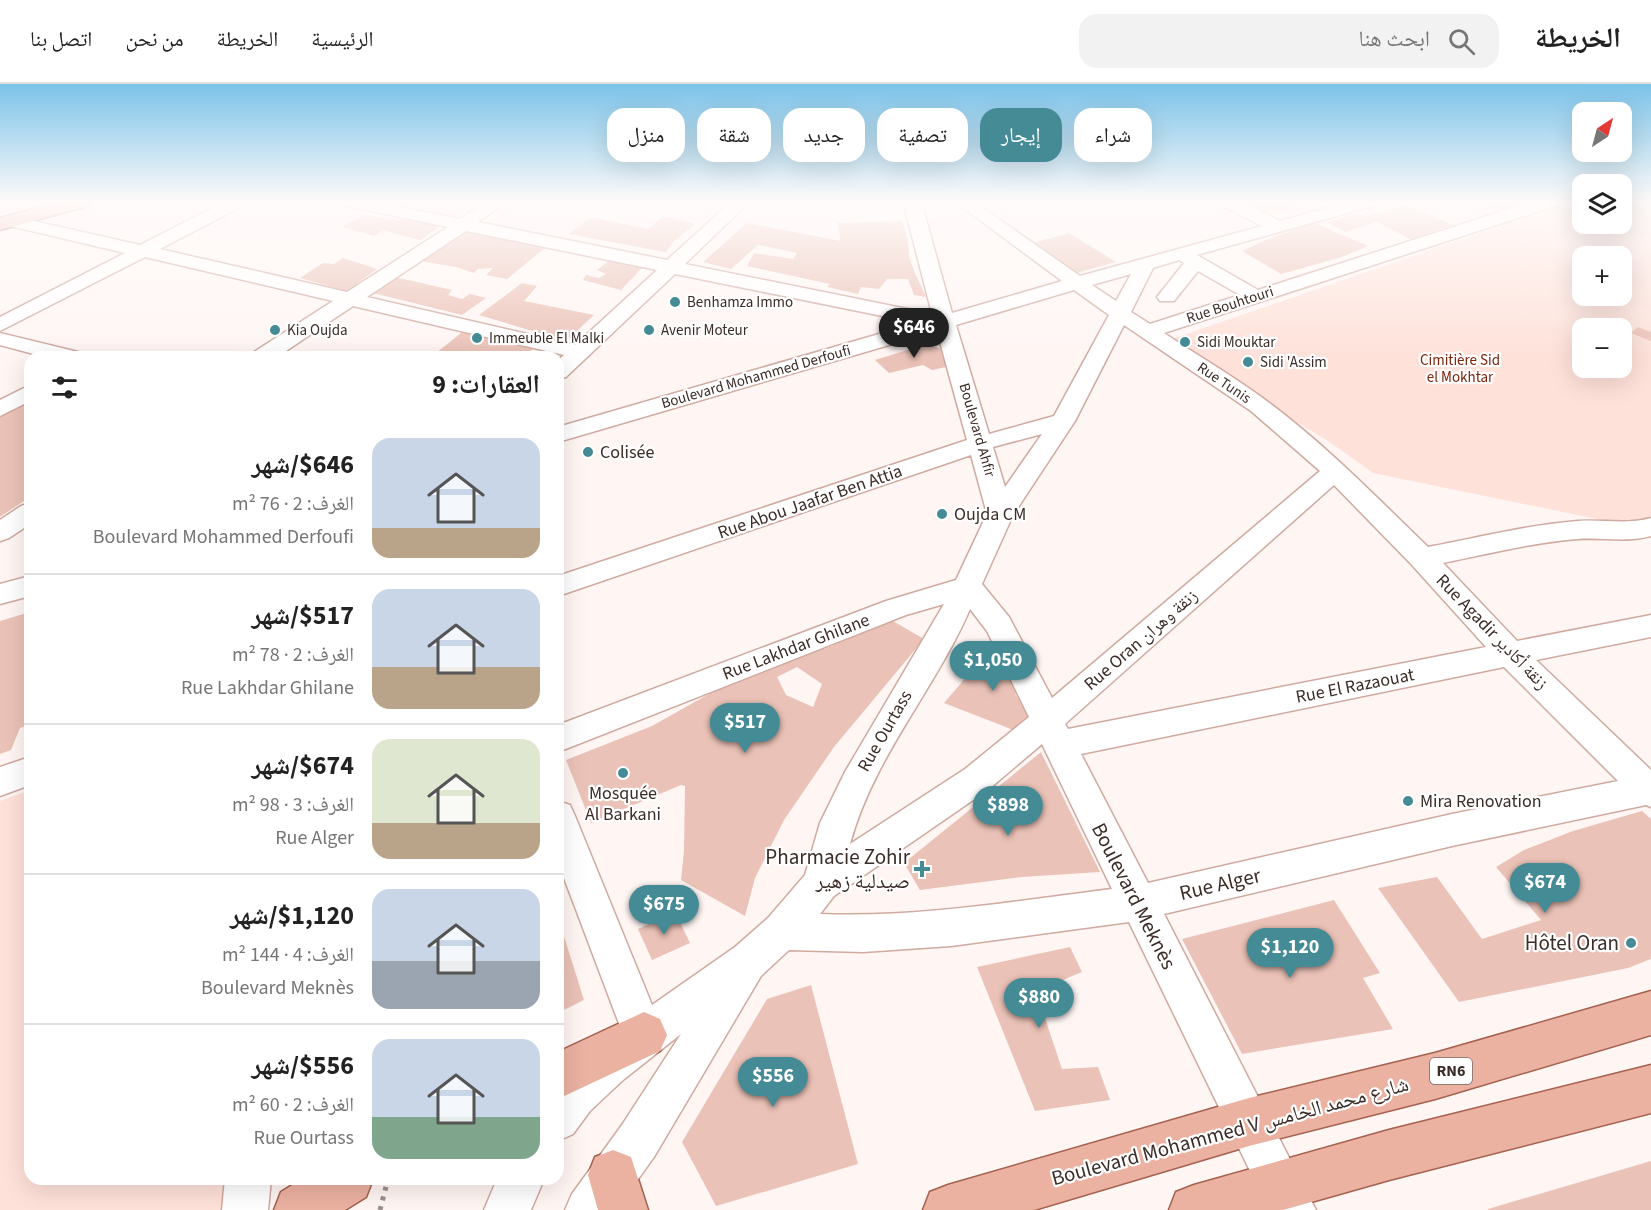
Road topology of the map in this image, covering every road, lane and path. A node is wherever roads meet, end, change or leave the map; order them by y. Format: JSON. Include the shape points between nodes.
{"nodes":[{"id":1,"x":138,"y":254,"type":"edge"},
{"id":2,"x":148,"y":254,"type":"edge"},
{"id":3,"x":420,"y":254,"type":"edge"},
{"id":4,"x":604,"y":254,"type":"edge"},
{"id":5,"x":685,"y":254,"type":"edge"},
{"id":6,"x":926,"y":254,"type":"edge"},
{"id":7,"x":1036,"y":254,"type":"edge"},
{"id":8,"x":1202,"y":254,"type":"edge"},
{"id":9,"x":1391,"y":254,"type":"edge"},
{"id":10,"x":1189,"y":258,"type":"junction"},
{"id":11,"x":1144,"y":265,"type":"junction"},
{"id":12,"x":671,"y":267,"type":"junction"},
{"id":13,"x":1077,"y":283,"type":"junction"},
{"id":14,"x":1167,"y":297,"type":"dead end"},
{"id":15,"x":1257,"y":297,"type":"junction"},
{"id":16,"x":349,"y":300,"type":"junction"},
{"id":17,"x":1119,"y":313,"type":"junction"},
{"id":18,"x":945,"y":322,"type":"junction"},
{"id":19,"x":0,"y":325,"type":"edge"},
{"id":20,"x":1147,"y":332,"type":"junction"},
{"id":21,"x":0,"y":339,"type":"edge"},
{"id":22,"x":47,"y":351,"type":"edge"},
{"id":23,"x":271,"y":351,"type":"edge"},
{"id":24,"x":579,"y":352,"type":"junction"},
{"id":25,"x":564,"y":366,"type":"edge"},
{"id":26,"x":24,"y":395,"type":"edge"},
{"id":27,"x":0,"y":409,"type":"edge"},
{"id":28,"x":1063,"y":421,"type":"junction"},
{"id":29,"x":564,"y":433,"type":"edge"},
{"id":30,"x":981,"y":443,"type":"junction"},
{"id":31,"x":1335,"y":471,"type":"junction"},
{"id":32,"x":1000,"y":514,"type":"junction"},
{"id":33,"x":24,"y":516,"type":"edge"},
{"id":34,"x":1651,"y":527,"type":"edge"},
{"id":35,"x":0,"y":532,"type":"edge"},
{"id":36,"x":1422,"y":558,"type":"junction"},
{"id":37,"x":564,"y":584,"type":"edge"},
{"id":38,"x":968,"y":586,"type":"junction"},
{"id":39,"x":24,"y":588,"type":"edge"},
{"id":40,"x":0,"y":594,"type":"edge"},
{"id":41,"x":1651,"y":626,"type":"edge"},
{"id":42,"x":1511,"y":655,"type":"junction"},
{"id":43,"x":1053,"y":732,"type":"junction"},
{"id":44,"x":564,"y":737,"type":"edge"},
{"id":45,"x":24,"y":773,"type":"edge"},
{"id":46,"x":0,"y":782,"type":"edge"},
{"id":47,"x":1650,"y":790,"type":"edge"},
{"id":48,"x":564,"y":831,"type":"edge"},
{"id":49,"x":821,"y":884,"type":"junction"},
{"id":50,"x":1137,"y":903,"type":"junction"},
{"id":51,"x":782,"y":931,"type":"junction"},
{"id":52,"x":749,"y":961,"type":"junction"},
{"id":53,"x":1651,"y":1014,"type":"edge"},
{"id":54,"x":644,"y":1035,"type":"junction"},
{"id":55,"x":564,"y":1073,"type":"edge"},
{"id":56,"x":1651,"y":1089,"type":"edge"},
{"id":57,"x":564,"y":1111,"type":"edge"},
{"id":58,"x":1249,"y":1122,"type":"junction"},
{"id":59,"x":247,"y":1185,"type":"edge"},
{"id":60,"x":339,"y":1185,"type":"edge"},
{"id":61,"x":386,"y":1185,"type":"edge"},
{"id":62,"x":518,"y":1185,"type":"edge"},
{"id":63,"x":1286,"y":1197,"type":"edge"},
{"id":64,"x":608,"y":1198,"type":"edge"},
{"id":65,"x":245,"y":1210,"type":"edge"},
{"id":66,"x":299,"y":1210,"type":"edge"},
{"id":67,"x":380,"y":1210,"type":"edge"},
{"id":68,"x":507,"y":1210,"type":"edge"},
{"id":69,"x":948,"y":1210,"type":"edge"},
{"id":70,"x":1194,"y":1210,"type":"edge"}],
"edges":[{"from":1,"to":19,"type":"street"},
{"from":2,"to":16,"type":"street"},
{"from":3,"to":16,"type":"street"},
{"from":4,"to":12,"type":"street"},
{"from":5,"to":12,"type":"street"},
{"from":6,"to":18,"type":"street","name":"Boulevard Ahfir"},
{"from":7,"to":13,"type":"street","name":"Rue Tunis"},
{"from":8,"to":10,"type":"street","name":"Boulevard Mohammed Derfoufi"},
{"from":9,"to":15,"type":"street","name":"Rue Bouhtouri"},
{"from":10,"to":11,"type":"street","name":"Boulevard Mohammed Derfoufi"},
{"from":10,"to":14,"type":"street"},
{"from":10,"to":15,"type":"street"},
{"from":11,"to":13,"type":"street","name":"Boulevard Mohammed Derfoufi"},
{"from":11,"to":17,"type":"street"},
{"from":12,"to":18,"type":"street"},
{"from":12,"to":24,"type":"street"},
{"from":13,"to":17,"type":"street","name":"Rue Tunis"},
{"from":13,"to":18,"type":"street","name":"Boulevard Mohammed Derfoufi"},
{"from":15,"to":20,"type":"street","name":"Rue Bouhtouri"},
{"from":16,"to":23,"type":"street"},
{"from":16,"to":24,"type":"street"},
{"from":17,"to":20,"type":"street","name":"Rue Tunis"},
{"from":17,"to":28,"type":"street"},
{"from":18,"to":29,"type":"street","name":"Boulevard Mohammed Derfoufi"},
{"from":18,"to":30,"type":"street","name":"Boulevard Ahfir"},
{"from":20,"to":31,"type":"street","name":"Rue Tunis","via":[[1259,406]]},
{"from":21,"to":22,"type":"street"},
{"from":24,"to":25,"type":"street"},
{"from":26,"to":27,"type":"street"},
{"from":28,"to":30,"type":"street","name":"Rue Abou Jaafar Ben Attia"},
{"from":28,"to":32,"type":"street"},
{"from":30,"to":32,"type":"street","name":"Boulevard Ahfir"},
{"from":30,"to":37,"type":"street","name":"Rue Abou Jaafar Ben Attia"},
{"from":31,"to":36,"type":"street","name":"Rue Agadir زنقة أكادير"},
{"from":31,"to":43,"type":"street","name":"Rue Oran زنقة وهران"},
{"from":32,"to":38,"type":"street"},
{"from":33,"to":35,"type":"street"},
{"from":34,"to":36,"type":"street","via":[[1630,531],[1576,530]]},
{"from":36,"to":42,"type":"street","name":"Rue Agadir زنقة أكادير"},
{"from":38,"to":43,"type":"street","name":"Boulevard Meknès","via":[[999,625]]},
{"from":38,"to":44,"type":"street","name":"Rue Lakhdar Ghilane","via":[[896,608]]},
{"from":38,"to":49,"type":"street","name":"Rue Ourtass","via":[[857,782],[838,823]]},
{"from":39,"to":40,"type":"street"},
{"from":41,"to":42,"type":"street","name":"Rue El Razaouat"},
{"from":42,"to":43,"type":"street","name":"Rue El Razaouat"},
{"from":42,"to":47,"type":"street","name":"Rue Agadir زنقة أكادير"},
{"from":43,"to":49,"type":"street","name":"Rue Oran زنقة وهران"},
{"from":43,"to":50,"type":"street","name":"Boulevard Meknès"},
{"from":45,"to":46,"type":"street"},
{"from":47,"to":50,"type":"street","name":"Rue Alger","via":[[1452,830]]},
{"from":48,"to":54,"type":"street"},
{"from":49,"to":51,"type":"street","name":"Rue Oran زنقة وهران"},
{"from":50,"to":51,"type":"street","name":"Rue Alger","via":[[951,928],[863,934]]},
{"from":50,"to":58,"type":"street","name":"Boulevard Meknès"},
{"from":51,"to":52,"type":"street","name":"Rue Oran زنقة وهران"},
{"from":52,"to":54,"type":"street"},
{"from":52,"to":64,"type":"street","via":[[638,1141]]},
{"from":53,"to":58,"type":"main road","name":"Boulevard Mohammed V شارع محمد الخامس","number":"RN6","via":[[1435,1076]]},
{"from":54,"to":55,"type":"main road"},
{"from":54,"to":57,"type":"street","via":[[575,1096]]},
{"from":56,"to":63,"type":"main road"},
{"from":58,"to":63,"type":"street","name":"Boulevard Meknès"},
{"from":58,"to":69,"type":"main road","name":"Boulevard Mohammed V شارع محمد الخامس","number":"RN6"},
{"from":59,"to":65,"type":"street"},
{"from":60,"to":66,"type":"main road"},
{"from":61,"to":67,"type":"path"},
{"from":62,"to":68,"type":"street"},
{"from":63,"to":70,"type":"main road"}]}
